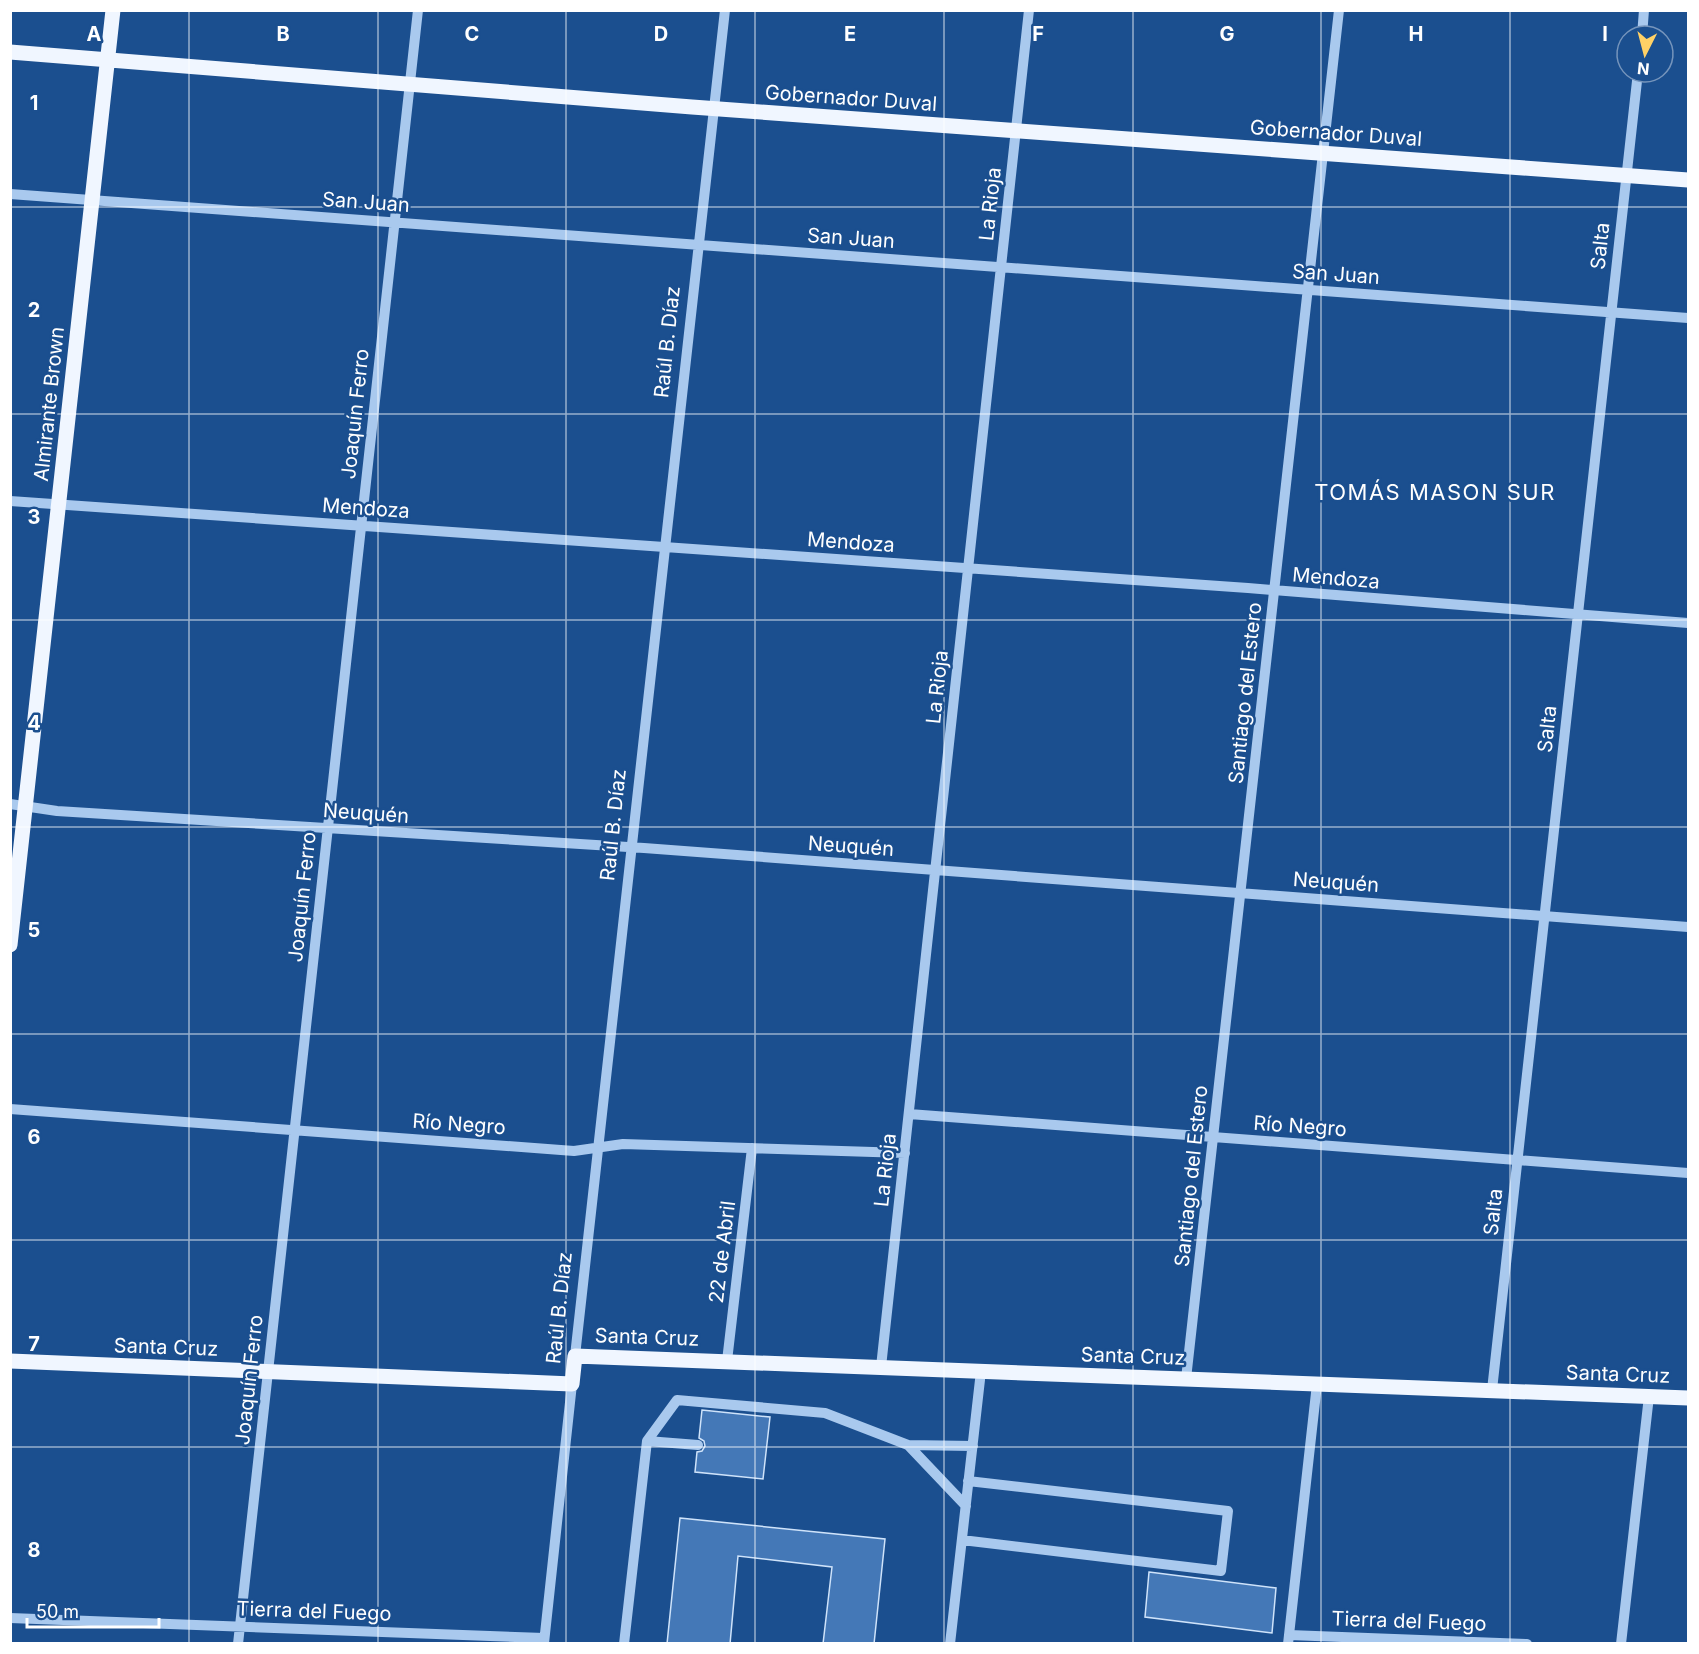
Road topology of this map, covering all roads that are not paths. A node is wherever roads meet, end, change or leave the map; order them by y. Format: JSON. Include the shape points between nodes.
{"nodes":[{"id":1,"x":113,"y":10,"type":"edge"},
{"id":2,"x":418,"y":10,"type":"edge"},
{"id":3,"x":725,"y":10,"type":"edge"},
{"id":4,"x":1029,"y":10,"type":"edge"},
{"id":5,"x":1339,"y":10,"type":"edge"},
{"id":6,"x":10,"y":52,"type":"edge"},
{"id":7,"x":107,"y":60,"type":"junction"},
{"id":8,"x":409,"y":84,"type":"junction"},
{"id":9,"x":1637,"y":84,"type":"edge"},
{"id":10,"x":714,"y":109,"type":"junction"},
{"id":11,"x":1016,"y":131,"type":"junction"},
{"id":12,"x":1323,"y":153,"type":"junction"},
{"id":13,"x":1626,"y":175,"type":"junction"},
{"id":14,"x":1689,"y":180,"type":"edge"},
{"id":15,"x":10,"y":194,"type":"edge"},
{"id":16,"x":92,"y":200,"type":"junction"},
{"id":17,"x":394,"y":222,"type":"junction"},
{"id":18,"x":699,"y":245,"type":"junction"},
{"id":19,"x":1002,"y":267,"type":"junction"},
{"id":20,"x":1307,"y":290,"type":"junction"},
{"id":21,"x":1611,"y":312,"type":"junction"},
{"id":22,"x":1689,"y":318,"type":"edge"},
{"id":23,"x":10,"y":501,"type":"edge"},
{"id":24,"x":59,"y":504,"type":"junction"},
{"id":25,"x":361,"y":525,"type":"junction"},
{"id":26,"x":665,"y":547,"type":"junction"},
{"id":27,"x":968,"y":568,"type":"junction"},
{"id":28,"x":1274,"y":591,"type":"junction"},
{"id":29,"x":1578,"y":615,"type":"junction"},
{"id":30,"x":1689,"y":623,"type":"edge"},
{"id":31,"x":18,"y":806,"type":"edge"},
{"id":32,"x":327,"y":828,"type":"junction"},
{"id":33,"x":632,"y":848,"type":"junction"},
{"id":34,"x":936,"y":870,"type":"junction"},
{"id":35,"x":1240,"y":893,"type":"junction"},
{"id":36,"x":1544,"y":916,"type":"junction"},
{"id":37,"x":1689,"y":927,"type":"edge"},
{"id":38,"x":10,"y":945,"type":"edge"},
{"id":39,"x":10,"y":1109,"type":"edge"},
{"id":40,"x":909,"y":1114,"type":"junction"},
{"id":41,"x":294,"y":1130,"type":"junction"},
{"id":42,"x":1213,"y":1137,"type":"junction"},
{"id":43,"x":598,"y":1147,"type":"junction"},
{"id":44,"x":752,"y":1148,"type":"junction"},
{"id":45,"x":905,"y":1153,"type":"junction"},
{"id":46,"x":1517,"y":1160,"type":"junction"},
{"id":47,"x":1689,"y":1173,"type":"edge"},
{"id":48,"x":575,"y":1356,"type":"junction"},
{"id":49,"x":10,"y":1361,"type":"edge"},
{"id":50,"x":727,"y":1361,"type":"junction"},
{"id":51,"x":881,"y":1367,"type":"junction"},
{"id":52,"x":981,"y":1371,"type":"junction"},
{"id":53,"x":268,"y":1372,"type":"junction"},
{"id":54,"x":1186,"y":1379,"type":"junction"},
{"id":55,"x":572,"y":1384,"type":"junction"},
{"id":56,"x":1317,"y":1384,"type":"junction"},
{"id":57,"x":1492,"y":1390,"type":"junction"},
{"id":58,"x":1649,"y":1396,"type":"junction"},
{"id":59,"x":1689,"y":1398,"type":"edge"},
{"id":60,"x":646,"y":1441,"type":"junction"},
{"id":61,"x":909,"y":1444,"type":"junction"},
{"id":62,"x":698,"y":1445,"type":"dead end"},
{"id":63,"x":973,"y":1446,"type":"junction"},
{"id":64,"x":969,"y":1481,"type":"junction"},
{"id":65,"x":966,"y":1506,"type":"junction"},
{"id":66,"x":962,"y":1540,"type":"junction"},
{"id":67,"x":10,"y":1618,"type":"edge"},
{"id":68,"x":240,"y":1627,"type":"junction"},
{"id":69,"x":1289,"y":1639,"type":"edge"},
{"id":70,"x":544,"y":1641,"type":"edge"},
{"id":71,"x":238,"y":1644,"type":"edge"},
{"id":72,"x":624,"y":1644,"type":"edge"},
{"id":73,"x":950,"y":1644,"type":"edge"},
{"id":74,"x":1527,"y":1644,"type":"edge"},
{"id":75,"x":1621,"y":1644,"type":"edge"}],
"edges":[{"from":1,"to":7,"type":"main road","name":"Almirante Brown"},
{"from":2,"to":8,"type":"street","name":"Joaquín Ferro"},
{"from":3,"to":10,"type":"street","name":"Raúl B. Díaz"},
{"from":4,"to":11,"type":"street","name":"La Rioja"},
{"from":5,"to":12,"type":"street","name":"Santiago del Estero"},
{"from":6,"to":7,"type":"main road","name":"Gobernador Duval"},
{"from":7,"to":8,"type":"main road","name":"Gobernador Duval"},
{"from":7,"to":16,"type":"main road","name":"Almirante Brown"},
{"from":8,"to":10,"type":"main road","name":"Gobernador Duval"},
{"from":8,"to":17,"type":"street","name":"Joaquín Ferro"},
{"from":9,"to":13,"type":"street","name":"Salta"},
{"from":10,"to":11,"type":"main road","name":"Gobernador Duval"},
{"from":10,"to":18,"type":"street","name":"Raúl B. Díaz"},
{"from":11,"to":12,"type":"main road","name":"Gobernador Duval"},
{"from":11,"to":19,"type":"street","name":"La Rioja"},
{"from":12,"to":13,"type":"main road","name":"Gobernador Duval"},
{"from":12,"to":20,"type":"street","name":"Santiago del Estero"},
{"from":13,"to":14,"type":"main road","name":"Gobernador Duval"},
{"from":13,"to":21,"type":"street","name":"Salta"},
{"from":15,"to":16,"type":"street","name":"San Juan"},
{"from":16,"to":17,"type":"street","name":"San Juan"},
{"from":16,"to":24,"type":"main road","name":"Almirante Brown"},
{"from":17,"to":18,"type":"street","name":"San Juan"},
{"from":17,"to":25,"type":"street","name":"Joaquín Ferro"},
{"from":18,"to":19,"type":"street","name":"San Juan"},
{"from":18,"to":26,"type":"street","name":"Raúl B. Díaz"},
{"from":19,"to":20,"type":"street","name":"San Juan"},
{"from":19,"to":27,"type":"street","name":"La Rioja"},
{"from":20,"to":21,"type":"street","name":"San Juan"},
{"from":20,"to":28,"type":"street","name":"Santiago del Estero"},
{"from":21,"to":22,"type":"street","name":"San Juan"},
{"from":21,"to":29,"type":"street","name":"Salta"},
{"from":23,"to":24,"type":"street","name":"Mendoza"},
{"from":24,"to":25,"type":"street","name":"Mendoza"},
{"from":24,"to":31,"type":"main road","name":"Almirante Brown"},
{"from":25,"to":26,"type":"street","name":"Mendoza"},
{"from":25,"to":32,"type":"street","name":"Joaquín Ferro"},
{"from":26,"to":27,"type":"street","name":"Mendoza"},
{"from":26,"to":33,"type":"street","name":"Raúl B. Díaz"},
{"from":27,"to":28,"type":"street","name":"Mendoza"},
{"from":27,"to":34,"type":"street","name":"La Rioja"},
{"from":28,"to":29,"type":"street","name":"Mendoza"},
{"from":28,"to":35,"type":"street","name":"Santiago del Estero"},
{"from":29,"to":30,"type":"street","name":"Mendoza"},
{"from":29,"to":36,"type":"street","name":"Salta"},
{"from":31,"to":32,"type":"street","name":"Neuquén"},
{"from":31,"to":38,"type":"main road","name":"Almirante Brown"},
{"from":32,"to":33,"type":"street","name":"Neuquén"},
{"from":32,"to":41,"type":"street","name":"Joaquín Ferro"},
{"from":33,"to":34,"type":"street","name":"Neuquén"},
{"from":33,"to":43,"type":"street","name":"Raúl B. Díaz"},
{"from":34,"to":35,"type":"street","name":"Neuquén"},
{"from":34,"to":40,"type":"street","name":"La Rioja"},
{"from":35,"to":36,"type":"street","name":"Neuquén"},
{"from":35,"to":42,"type":"street","name":"Santiago del Estero"},
{"from":36,"to":37,"type":"street","name":"Neuquén"},
{"from":36,"to":46,"type":"street","name":"Salta"},
{"from":39,"to":41,"type":"street","name":"Río Negro"},
{"from":40,"to":42,"type":"street","name":"Río Negro"},
{"from":40,"to":45,"type":"street","name":"La Rioja"},
{"from":41,"to":43,"type":"street","name":"Río Negro","via":[[574,1151]]},
{"from":41,"to":53,"type":"street","name":"Joaquín Ferro"},
{"from":42,"to":46,"type":"street","name":"Río Negro"},
{"from":42,"to":54,"type":"street","name":"Santiago del Estero"},
{"from":43,"to":44,"type":"street","name":"Río Negro","via":[[622,1144]]},
{"from":43,"to":48,"type":"street","name":"Raúl B. Díaz"},
{"from":44,"to":45,"type":"street","name":"Río Negro"},
{"from":44,"to":50,"type":"street","name":"22 de Abril"},
{"from":45,"to":51,"type":"street","name":"La Rioja"},
{"from":46,"to":47,"type":"street","name":"Río Negro"},
{"from":46,"to":57,"type":"street","name":"Salta"},
{"from":48,"to":50,"type":"main road","name":"Santa Cruz"},
{"from":48,"to":55,"type":"main road","name":"Raúl B. Díaz"},
{"from":49,"to":53,"type":"main road","name":"Santa Cruz"},
{"from":50,"to":51,"type":"main road","name":"Santa Cruz"},
{"from":51,"to":52,"type":"main road","name":"Santa Cruz"},
{"from":52,"to":54,"type":"main road","name":"Santa Cruz"},
{"from":52,"to":63,"type":"street"},
{"from":53,"to":55,"type":"main road","name":"Santa Cruz"},
{"from":53,"to":68,"type":"street","name":"Joaquín Ferro"},
{"from":54,"to":56,"type":"main road","name":"Santa Cruz"},
{"from":55,"to":70,"type":"street","name":"Raúl B. Díaz"},
{"from":56,"to":57,"type":"main road","name":"Santa Cruz"},
{"from":56,"to":69,"type":"street"},
{"from":57,"to":58,"type":"main road","name":"Santa Cruz"},
{"from":58,"to":59,"type":"main road","name":"Santa Cruz"},
{"from":58,"to":75,"type":"street"},
{"from":60,"to":61,"type":"street","via":[[677,1400],[825,1413]]},
{"from":60,"to":62,"type":"street"},
{"from":60,"to":72,"type":"street"},
{"from":61,"to":63,"type":"street"},
{"from":61,"to":65,"type":"street"},
{"from":63,"to":64,"type":"street"},
{"from":64,"to":65,"type":"street"},
{"from":64,"to":66,"type":"street","via":[[1228,1512],[1221,1571]]},
{"from":65,"to":66,"type":"street"},
{"from":66,"to":73,"type":"street"},
{"from":67,"to":68,"type":"street","name":"Tierra del Fuego"},
{"from":68,"to":70,"type":"street","name":"Tierra del Fuego"},
{"from":68,"to":71,"type":"street","name":"Joaquín Ferro"},
{"from":69,"to":74,"type":"street","name":"Tierra del Fuego"}]}
